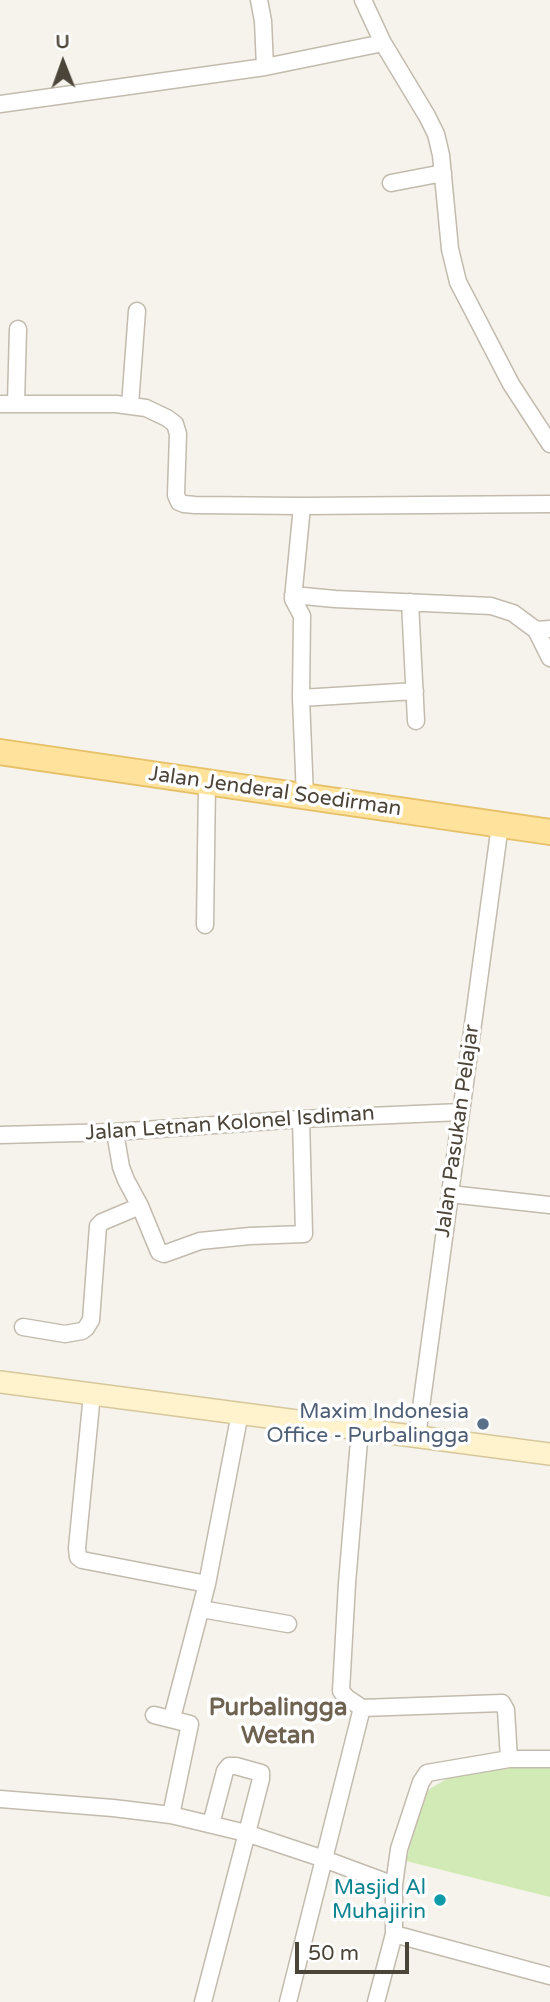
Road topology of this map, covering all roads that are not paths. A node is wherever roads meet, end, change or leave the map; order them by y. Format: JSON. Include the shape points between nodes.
{"nodes":[{"id":1,"x":259,"y":0,"type":"edge"},
{"id":2,"x":363,"y":0,"type":"edge"},
{"id":3,"x":383,"y":43,"type":"junction"},
{"id":4,"x":265,"y":67,"type":"junction"},
{"id":5,"x":0,"y":104,"type":"edge"},
{"id":6,"x":443,"y":173,"type":"junction"},
{"id":7,"x":390,"y":183,"type":"dead end"},
{"id":8,"x":137,"y":311,"type":"dead end"},
{"id":9,"x":18,"y":328,"type":"dead end"},
{"id":10,"x":8,"y":403,"type":"edge"},
{"id":11,"x":130,"y":405,"type":"junction"},
{"id":12,"x":550,"y":444,"type":"edge"},
{"id":13,"x":550,"y":504,"type":"edge"},
{"id":14,"x":302,"y":506,"type":"junction"},
{"id":15,"x":293,"y":597,"type":"junction"},
{"id":16,"x":410,"y":602,"type":"junction"},
{"id":17,"x":543,"y":629,"type":"edge"},
{"id":18,"x":550,"y":658,"type":"edge"},
{"id":19,"x":415,"y":691,"type":"junction"},
{"id":20,"x":301,"y":698,"type":"junction"},
{"id":21,"x":416,"y":721,"type":"dead end"},
{"id":22,"x":0,"y":752,"type":"edge"},
{"id":23,"x":206,"y":782,"type":"junction"},
{"id":24,"x":306,"y":797,"type":"junction"},
{"id":25,"x":500,"y":825,"type":"junction"},
{"id":26,"x":550,"y":832,"type":"edge"},
{"id":27,"x":205,"y":925,"type":"dead end"},
{"id":28,"x":461,"y":1112,"type":"junction"},
{"id":29,"x":301,"y":1119,"type":"junction"},
{"id":30,"x":115,"y":1132,"type":"junction"},
{"id":31,"x":0,"y":1135,"type":"edge"},
{"id":32,"x":450,"y":1194,"type":"junction"},
{"id":33,"x":550,"y":1205,"type":"edge"},
{"id":34,"x":140,"y":1206,"type":"junction"},
{"id":35,"x":23,"y":1327,"type":"dead end"},
{"id":36,"x":0,"y":1382,"type":"edge"},
{"id":37,"x":92,"y":1394,"type":"junction"},
{"id":38,"x":240,"y":1413,"type":"junction"},
{"id":39,"x":360,"y":1429,"type":"junction"},
{"id":40,"x":417,"y":1437,"type":"junction"},
{"id":41,"x":550,"y":1454,"type":"edge"},
{"id":42,"x":207,"y":1584,"type":"junction"},
{"id":43,"x":201,"y":1609,"type":"junction"},
{"id":44,"x":288,"y":1624,"type":"dead end"},
{"id":45,"x":362,"y":1708,"type":"junction"},
{"id":46,"x":153,"y":1715,"type":"dead end"},
{"id":47,"x":172,"y":1718,"type":"junction"},
{"id":48,"x":509,"y":1759,"type":"junction"},
{"id":49,"x":550,"y":1759,"type":"edge"},
{"id":50,"x":0,"y":1799,"type":"edge"},
{"id":51,"x":171,"y":1815,"type":"junction"},
{"id":52,"x":211,"y":1824,"type":"junction"},
{"id":53,"x":246,"y":1833,"type":"junction"},
{"id":54,"x":324,"y":1860,"type":"junction"},
{"id":55,"x":394,"y":1885,"type":"junction"},
{"id":56,"x":394,"y":1934,"type":"junction"},
{"id":57,"x":550,"y":1976,"type":"edge"},
{"id":58,"x":203,"y":2002,"type":"edge"},
{"id":59,"x":288,"y":2002,"type":"edge"},
{"id":60,"x":376,"y":2002,"type":"edge"}],
"edges":[{"from":1,"to":4,"type":"street"},
{"from":2,"to":3,"type":"street"},
{"from":3,"to":4,"type":"street"},
{"from":3,"to":6,"type":"street","via":[[436,134]]},
{"from":4,"to":5,"type":"street"},
{"from":6,"to":7,"type":"street"},
{"from":6,"to":12,"type":"street","via":[[458,282],[511,384]]},
{"from":8,"to":11,"type":"street"},
{"from":9,"to":10,"type":"street"},
{"from":10,"to":11,"type":"street"},
{"from":11,"to":14,"type":"street","via":[[175,424],[179,502]]},
{"from":13,"to":14,"type":"street"},
{"from":14,"to":15,"type":"street"},
{"from":15,"to":16,"type":"street"},
{"from":15,"to":20,"type":"street","via":[[302,615]]},
{"from":16,"to":17,"type":"street","via":[[491,606]]},
{"from":16,"to":19,"type":"street"},
{"from":17,"to":18,"type":"street"},
{"from":19,"to":20,"type":"street"},
{"from":19,"to":21,"type":"street"},
{"from":20,"to":24,"type":"street"},
{"from":22,"to":23,"type":"main road","name":"Jalan Jenderal Soedirman"},
{"from":23,"to":24,"type":"main road","name":"Jalan Jenderal Soedirman"},
{"from":23,"to":27,"type":"street"},
{"from":24,"to":25,"type":"main road","name":"Jalan Jenderal Soedirman"},
{"from":25,"to":26,"type":"main road","name":"Jalan Jenderal Soedirman"},
{"from":25,"to":28,"type":"street","name":"Jalan Pasukan Pelajar"},
{"from":28,"to":29,"type":"street","name":"Jalan Letnan Kolonel Isdiman"},
{"from":28,"to":32,"type":"street","name":"Jalan Pasukan Pelajar"},
{"from":29,"to":30,"type":"street","name":"Jalan Letnan Kolonel Isdiman"},
{"from":29,"to":34,"type":"street","via":[[304,1234],[200,1241],[164,1254],[159,1252]]},
{"from":30,"to":31,"type":"street","name":"Jalan Letnan Kolonel Isdiman"},
{"from":30,"to":34,"type":"street","via":[[121,1167]]},
{"from":32,"to":33,"type":"street"},
{"from":32,"to":40,"type":"street","name":"Jalan Pasukan Pelajar"},
{"from":34,"to":35,"type":"street","via":[[97,1226],[91,1320],[86,1328],[65,1334]]},
{"from":36,"to":37,"type":"street"},
{"from":37,"to":38,"type":"street"},
{"from":37,"to":42,"type":"street","via":[[78,1557]]},
{"from":38,"to":39,"type":"street"},
{"from":38,"to":42,"type":"street"},
{"from":39,"to":40,"type":"street"},
{"from":39,"to":45,"type":"street","via":[[341,1691]]},
{"from":40,"to":41,"type":"street"},
{"from":42,"to":43,"type":"street"},
{"from":43,"to":44,"type":"street"},
{"from":43,"to":47,"type":"street"},
{"from":45,"to":48,"type":"street","via":[[502,1703]]},
{"from":45,"to":54,"type":"street"},
{"from":46,"to":47,"type":"street"},
{"from":47,"to":51,"type":"street","via":[[191,1726]]},
{"from":48,"to":49,"type":"street"},
{"from":48,"to":55,"type":"street","via":[[427,1773],[399,1849]]},
{"from":50,"to":51,"type":"street"},
{"from":51,"to":52,"type":"street"},
{"from":52,"to":53,"type":"street"},
{"from":52,"to":53,"type":"street","via":[[225,1771],[229,1766],[254,1770],[261,1776]]},
{"from":53,"to":54,"type":"street"},
{"from":53,"to":58,"type":"street"},
{"from":54,"to":55,"type":"street"},
{"from":54,"to":59,"type":"street"},
{"from":55,"to":56,"type":"street"},
{"from":56,"to":57,"type":"street"},
{"from":56,"to":60,"type":"street"}]}
